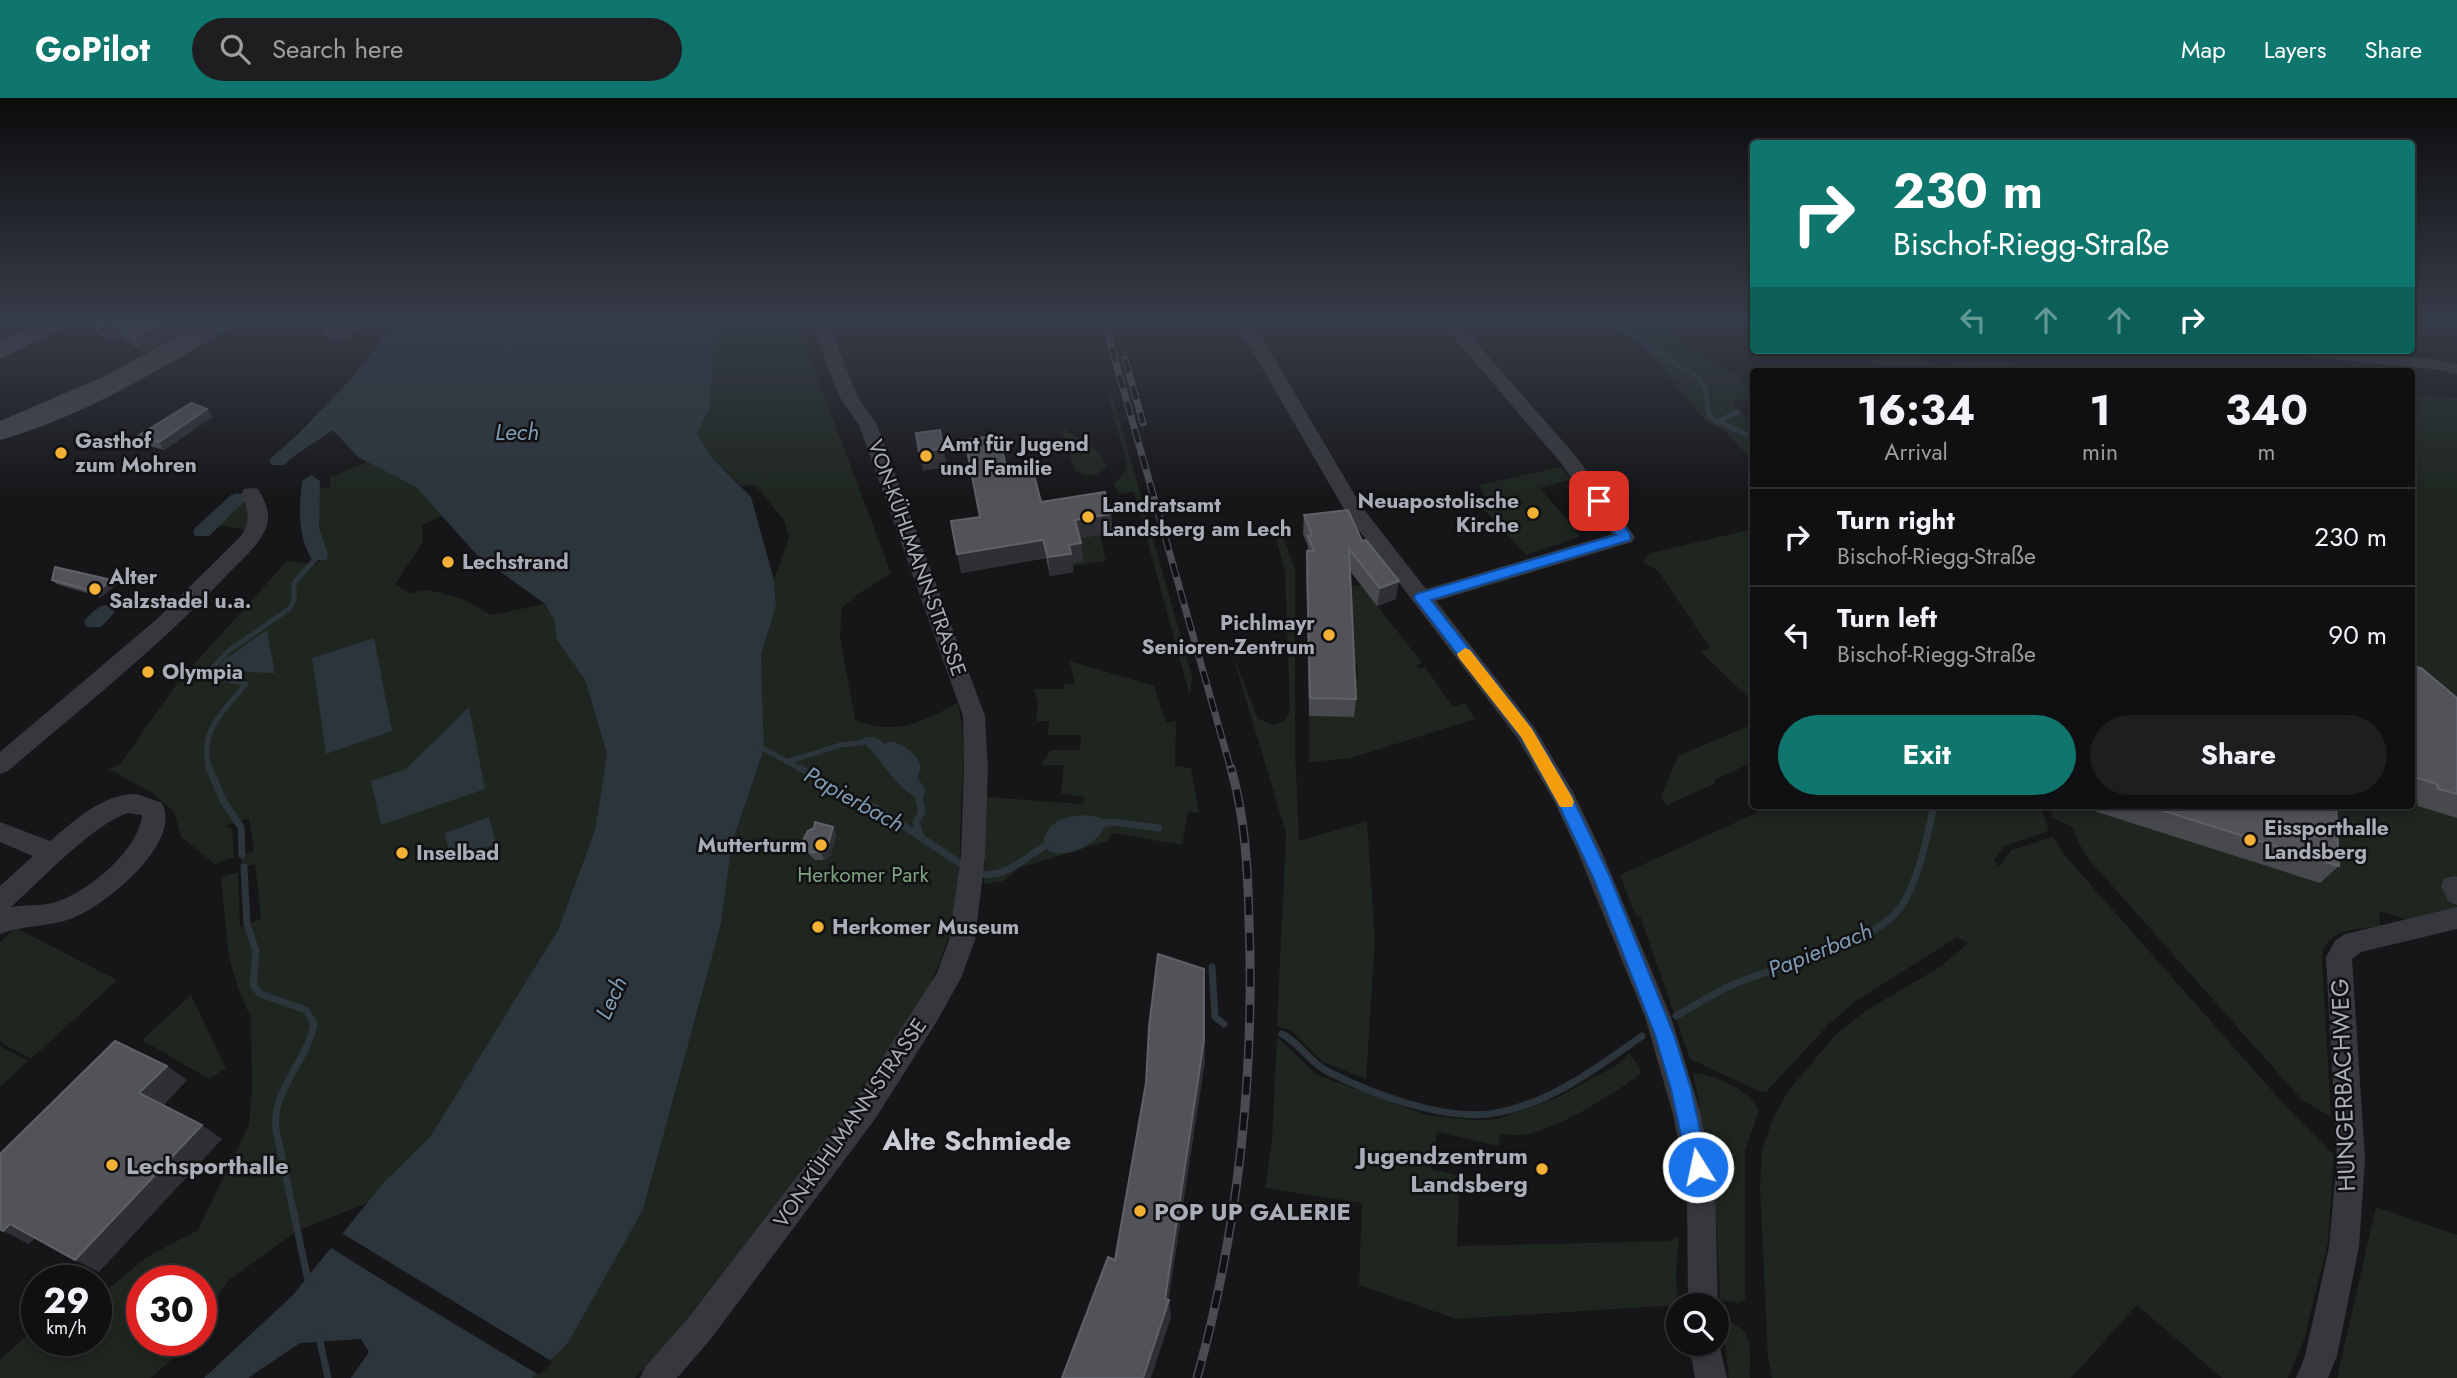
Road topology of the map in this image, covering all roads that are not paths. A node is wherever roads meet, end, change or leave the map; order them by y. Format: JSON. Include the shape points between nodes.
{"nodes":[{"id":1,"x":116,"y":381,"type":"edge"},
{"id":2,"x":842,"y":381,"type":"edge"},
{"id":3,"x":1279,"y":381,"type":"edge"},
{"id":4,"x":1502,"y":381,"type":"edge"},
{"id":5,"x":0,"y":431,"type":"edge"},
{"id":6,"x":251,"y":494,"type":"dead end"},
{"id":7,"x":1421,"y":598,"type":"junction"},
{"id":8,"x":0,"y":765,"type":"edge"},
{"id":9,"x":0,"y":832,"type":"edge"},
{"id":10,"x":55,"y":854,"type":"junction"},
{"id":11,"x":0,"y":902,"type":"edge"},
{"id":12,"x":2457,"y":918,"type":"edge"},
{"id":13,"x":0,"y":923,"type":"edge"},
{"id":14,"x":1703,"y":1293,"type":"edge"},
{"id":15,"x":1707,"y":1356,"type":"edge"},
{"id":16,"x":656,"y":1378,"type":"edge"},
{"id":17,"x":1711,"y":1378,"type":"edge"},
{"id":18,"x":2312,"y":1378,"type":"edge"}],
"edges":[{"from":1,"to":5,"type":"main road"},
{"from":2,"to":16,"type":"street","name":"VON-KÜHLMANN-STRASSE","via":[[868,425],[974,716],[972,873],[962,940],[948,978],[905,1050],[835,1150],[699,1329]]},
{"from":3,"to":7,"type":"street","via":[[1356,511]]},
{"from":4,"to":7,"type":"street","via":[[1625,537]]},
{"from":6,"to":8,"type":"street","via":[[258,509],[252,535],[157,633]]},
{"from":7,"to":14,"type":"street","via":[[1526,733],[1564,799],[1658,1017],[1695,1147],[1702,1201]]},
{"from":9,"to":10,"type":"street"},
{"from":10,"to":11,"type":"street"},
{"from":10,"to":13,"type":"street","via":[[94,820],[119,806],[142,803],[154,810],[156,822],[140,852],[75,907],[52,914],[10,916]]},
{"from":12,"to":18,"type":"street","name":"HUNGERBACHWEG","via":[[2354,942],[2339,957],[2351,1159],[2344,1247],[2321,1356]]},
{"from":15,"to":17,"type":"street"}]}
